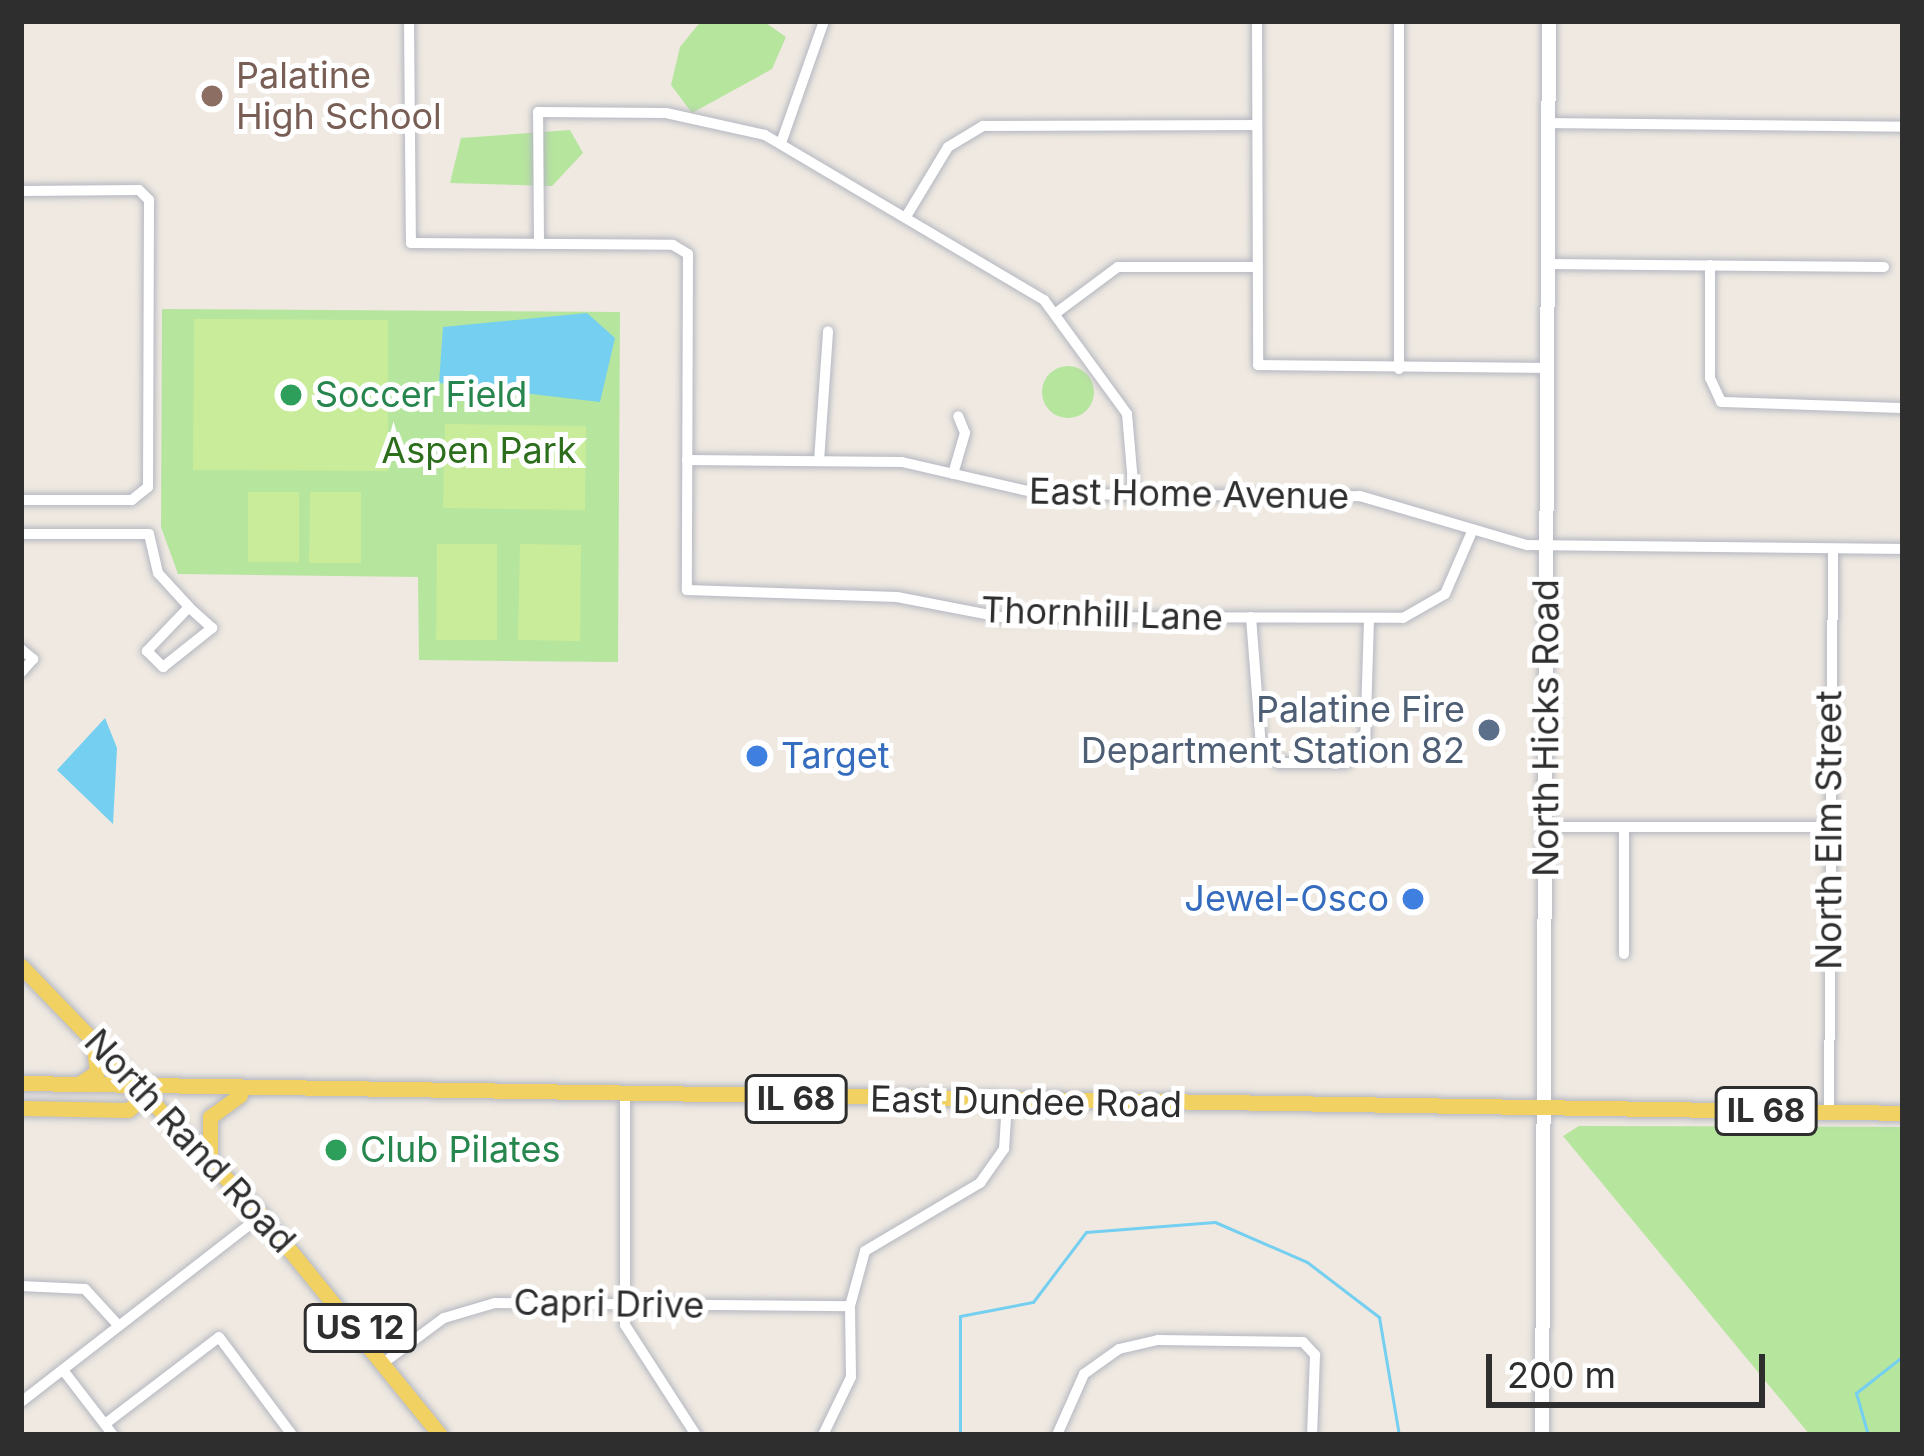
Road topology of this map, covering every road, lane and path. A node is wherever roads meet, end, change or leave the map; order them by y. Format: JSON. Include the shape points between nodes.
{"nodes":[{"id":1,"x":409,"y":21,"type":"edge"},
{"id":2,"x":824,"y":21,"type":"edge"},
{"id":3,"x":1257,"y":21,"type":"edge"},
{"id":4,"x":1399,"y":21,"type":"edge"},
{"id":5,"x":1549,"y":21,"type":"edge"},
{"id":6,"x":1548,"y":123,"type":"junction"},
{"id":7,"x":1257,"y":124,"type":"junction"},
{"id":8,"x":1903,"y":127,"type":"edge"},
{"id":9,"x":781,"y":142,"type":"junction"},
{"id":10,"x":21,"y":191,"type":"edge"},
{"id":11,"x":907,"y":215,"type":"junction"},
{"id":12,"x":539,"y":244,"type":"junction"},
{"id":13,"x":1547,"y":264,"type":"junction"},
{"id":14,"x":1711,"y":265,"type":"junction"},
{"id":15,"x":1256,"y":267,"type":"junction"},
{"id":16,"x":1883,"y":267,"type":"dead end"},
{"id":17,"x":1057,"y":313,"type":"junction"},
{"id":18,"x":828,"y":331,"type":"dead end"},
{"id":19,"x":1547,"y":368,"type":"junction"},
{"id":20,"x":1399,"y":369,"type":"junction"},
{"id":21,"x":1903,"y":408,"type":"edge"},
{"id":22,"x":958,"y":416,"type":"dead end"},
{"id":23,"x":687,"y":460,"type":"junction"},
{"id":24,"x":819,"y":461,"type":"junction"},
{"id":25,"x":952,"y":474,"type":"junction"},
{"id":26,"x":1134,"y":494,"type":"junction"},
{"id":27,"x":21,"y":500,"type":"edge"},
{"id":28,"x":21,"y":534,"type":"edge"},
{"id":29,"x":1472,"y":534,"type":"junction"},
{"id":30,"x":1546,"y":546,"type":"junction"},
{"id":31,"x":1833,"y":548,"type":"junction"},
{"id":32,"x":1903,"y":549,"type":"edge"},
{"id":33,"x":189,"y":607,"type":"junction"},
{"id":34,"x":1250,"y":617,"type":"junction"},
{"id":35,"x":1369,"y":619,"type":"junction"},
{"id":36,"x":21,"y":649,"type":"edge"},
{"id":37,"x":21,"y":673,"type":"edge"},
{"id":38,"x":1546,"y":826,"type":"junction"},
{"id":39,"x":1624,"y":827,"type":"junction"},
{"id":40,"x":1827,"y":827,"type":"junction"},
{"id":41,"x":1624,"y":954,"type":"dead end"},
{"id":42,"x":21,"y":966,"type":"edge"},
{"id":43,"x":89,"y":1033,"type":"junction"},
{"id":44,"x":21,"y":1083,"type":"edge"},
{"id":45,"x":79,"y":1084,"type":"junction"},
{"id":46,"x":150,"y":1092,"type":"junction"},
{"id":47,"x":252,"y":1093,"type":"junction"},
{"id":48,"x":626,"y":1096,"type":"junction"},
{"id":49,"x":1007,"y":1103,"type":"junction"},
{"id":50,"x":21,"y":1108,"type":"edge"},
{"id":51,"x":1545,"y":1110,"type":"junction"},
{"id":52,"x":1828,"y":1112,"type":"junction"},
{"id":53,"x":1903,"y":1113,"type":"edge"},
{"id":54,"x":211,"y":1159,"type":"junction"},
{"id":55,"x":262,"y":1215,"type":"junction"},
{"id":56,"x":21,"y":1286,"type":"edge"},
{"id":57,"x":625,"y":1305,"type":"junction"},
{"id":58,"x":850,"y":1306,"type":"junction"},
{"id":59,"x":119,"y":1326,"type":"junction"},
{"id":60,"x":386,"y":1361,"type":"junction"},
{"id":61,"x":63,"y":1370,"type":"junction"},
{"id":62,"x":21,"y":1402,"type":"edge"},
{"id":63,"x":109,"y":1430,"type":"edge"},
{"id":64,"x":435,"y":1433,"type":"edge"},
{"id":65,"x":292,"y":1435,"type":"edge"},
{"id":66,"x":696,"y":1435,"type":"edge"},
{"id":67,"x":823,"y":1435,"type":"edge"},
{"id":68,"x":1057,"y":1435,"type":"edge"},
{"id":69,"x":1312,"y":1435,"type":"edge"},
{"id":70,"x":1542,"y":1435,"type":"edge"}],
"edges":[{"from":1,"to":12,"type":"street","via":[[411,243]]},
{"from":2,"to":9,"type":"street"},
{"from":3,"to":7,"type":"street"},
{"from":4,"to":20,"type":"street"},
{"from":5,"to":6,"type":"main road","name":"North Hicks Road"},
{"from":6,"to":8,"type":"street"},
{"from":6,"to":13,"type":"main road","name":"North Hicks Road"},
{"from":7,"to":11,"type":"street","via":[[983,126],[948,147]]},
{"from":7,"to":15,"type":"street"},
{"from":9,"to":11,"type":"street"},
{"from":9,"to":12,"type":"street","via":[[666,113],[538,112]]},
{"from":10,"to":27,"type":"street","via":[[139,190],[149,243],[148,487],[132,500]]},
{"from":11,"to":17,"type":"street"},
{"from":12,"to":23,"type":"street","via":[[686,250]]},
{"from":13,"to":14,"type":"street"},
{"from":13,"to":19,"type":"main road","name":"North Hicks Road"},
{"from":14,"to":16,"type":"street"},
{"from":14,"to":21,"type":"street","via":[[1710,378],[1721,402]]},
{"from":15,"to":17,"type":"street","via":[[1118,267]]},
{"from":15,"to":20,"type":"street","via":[[1258,365]]},
{"from":17,"to":26,"type":"street","via":[[1127,414]]},
{"from":18,"to":24,"type":"street"},
{"from":19,"to":20,"type":"street"},
{"from":19,"to":30,"type":"main road","name":"North Hicks Road"},
{"from":22,"to":25,"type":"street","via":[[965,433]]},
{"from":23,"to":24,"type":"street","name":"East Home Avenue"},
{"from":23,"to":34,"type":"street","name":"Thornhill Lane","via":[[687,590],[897,597],[1001,617]]},
{"from":24,"to":25,"type":"street","name":"East Home Avenue"},
{"from":25,"to":26,"type":"street","name":"East Home Avenue","via":[[1025,492]]},
{"from":26,"to":29,"type":"street","name":"East Home Avenue","via":[[1360,496]]},
{"from":28,"to":33,"type":"street","via":[[149,534],[158,573]]},
{"from":29,"to":30,"type":"street","name":"East Home Avenue"},
{"from":29,"to":35,"type":"street","name":"Thornhill Lane","via":[[1432,607]]},
{"from":30,"to":31,"type":"street","name":"East Home Avenue"},
{"from":30,"to":38,"type":"main road","name":"North Hicks Road"},
{"from":31,"to":32,"type":"street","name":"East Home Avenue"},
{"from":31,"to":40,"type":"street","name":"North Elm Street"},
{"from":33,"to":33,"type":"street","via":[[147,651],[172,666],[208,634]]},
{"from":34,"to":35,"type":"street","name":"Thornhill Lane"},
{"from":34,"to":35,"type":"street","via":[[1261,748],[1279,763],[1345,763],[1365,747]]},
{"from":36,"to":37,"type":"street","via":[[33,659]]},
{"from":38,"to":39,"type":"street"},
{"from":38,"to":51,"type":"main road","name":"North Hicks Road"},
{"from":39,"to":40,"type":"street"},
{"from":39,"to":41,"type":"street"},
{"from":40,"to":52,"type":"street","name":"North Elm Street"},
{"from":42,"to":43,"type":"main road","name":"North Rand Road","number":"US 12"},
{"from":43,"to":45,"type":"main road","via":[[98,1072]]},
{"from":43,"to":46,"type":"main road","name":"North Rand Road","number":"US 12"},
{"from":44,"to":45,"type":"main road","name":"East Dundee Road"},
{"from":45,"to":46,"type":"main road","name":"East Dundee Road"},
{"from":46,"to":47,"type":"main road","name":"East Dundee Road","number":"IL 68"},
{"from":46,"to":50,"type":"main road","name":"East Dundee Road","via":[[128,1109]]},
{"from":46,"to":54,"type":"main road","name":"North Rand Road","number":"US 12"},
{"from":47,"to":48,"type":"main road","name":"East Dundee Road","number":"IL 68"},
{"from":47,"to":54,"type":"main road","via":[[210,1117]]},
{"from":48,"to":49,"type":"main road","name":"East Dundee Road","number":"IL 68"},
{"from":48,"to":57,"type":"street"},
{"from":49,"to":51,"type":"main road","name":"East Dundee Road","number":"IL 68"},
{"from":49,"to":58,"type":"street","via":[[994,1167],[881,1233],[855,1271]]},
{"from":51,"to":52,"type":"main road","name":"East Dundee Road","number":"IL 68"},
{"from":51,"to":70,"type":"main road","name":"North Hicks Road"},
{"from":52,"to":53,"type":"main road","name":"East Dundee Road","number":"IL 68"},
{"from":54,"to":55,"type":"main road","name":"North Rand Road","number":"US 12"},
{"from":55,"to":59,"type":"street"},
{"from":55,"to":60,"type":"main road","name":"North Rand Road","number":"US 12"},
{"from":56,"to":59,"type":"street","via":[[86,1289]]},
{"from":57,"to":58,"type":"street","name":"Capri Drive"},
{"from":57,"to":60,"type":"street","name":"Capri Drive","via":[[470,1307]]},
{"from":57,"to":66,"type":"street","via":[[637,1353]]},
{"from":58,"to":67,"type":"street","via":[[851,1377]]},
{"from":59,"to":61,"type":"street"},
{"from":60,"to":64,"type":"main road","name":"North Rand Road","number":"US 12"},
{"from":61,"to":62,"type":"street"},
{"from":61,"to":63,"type":"street"},
{"from":63,"to":65,"type":"street","via":[[218,1337]]},
{"from":68,"to":69,"type":"street","via":[[1084,1374],[1119,1348],[1158,1340],[1303,1342],[1315,1355]]}]}
